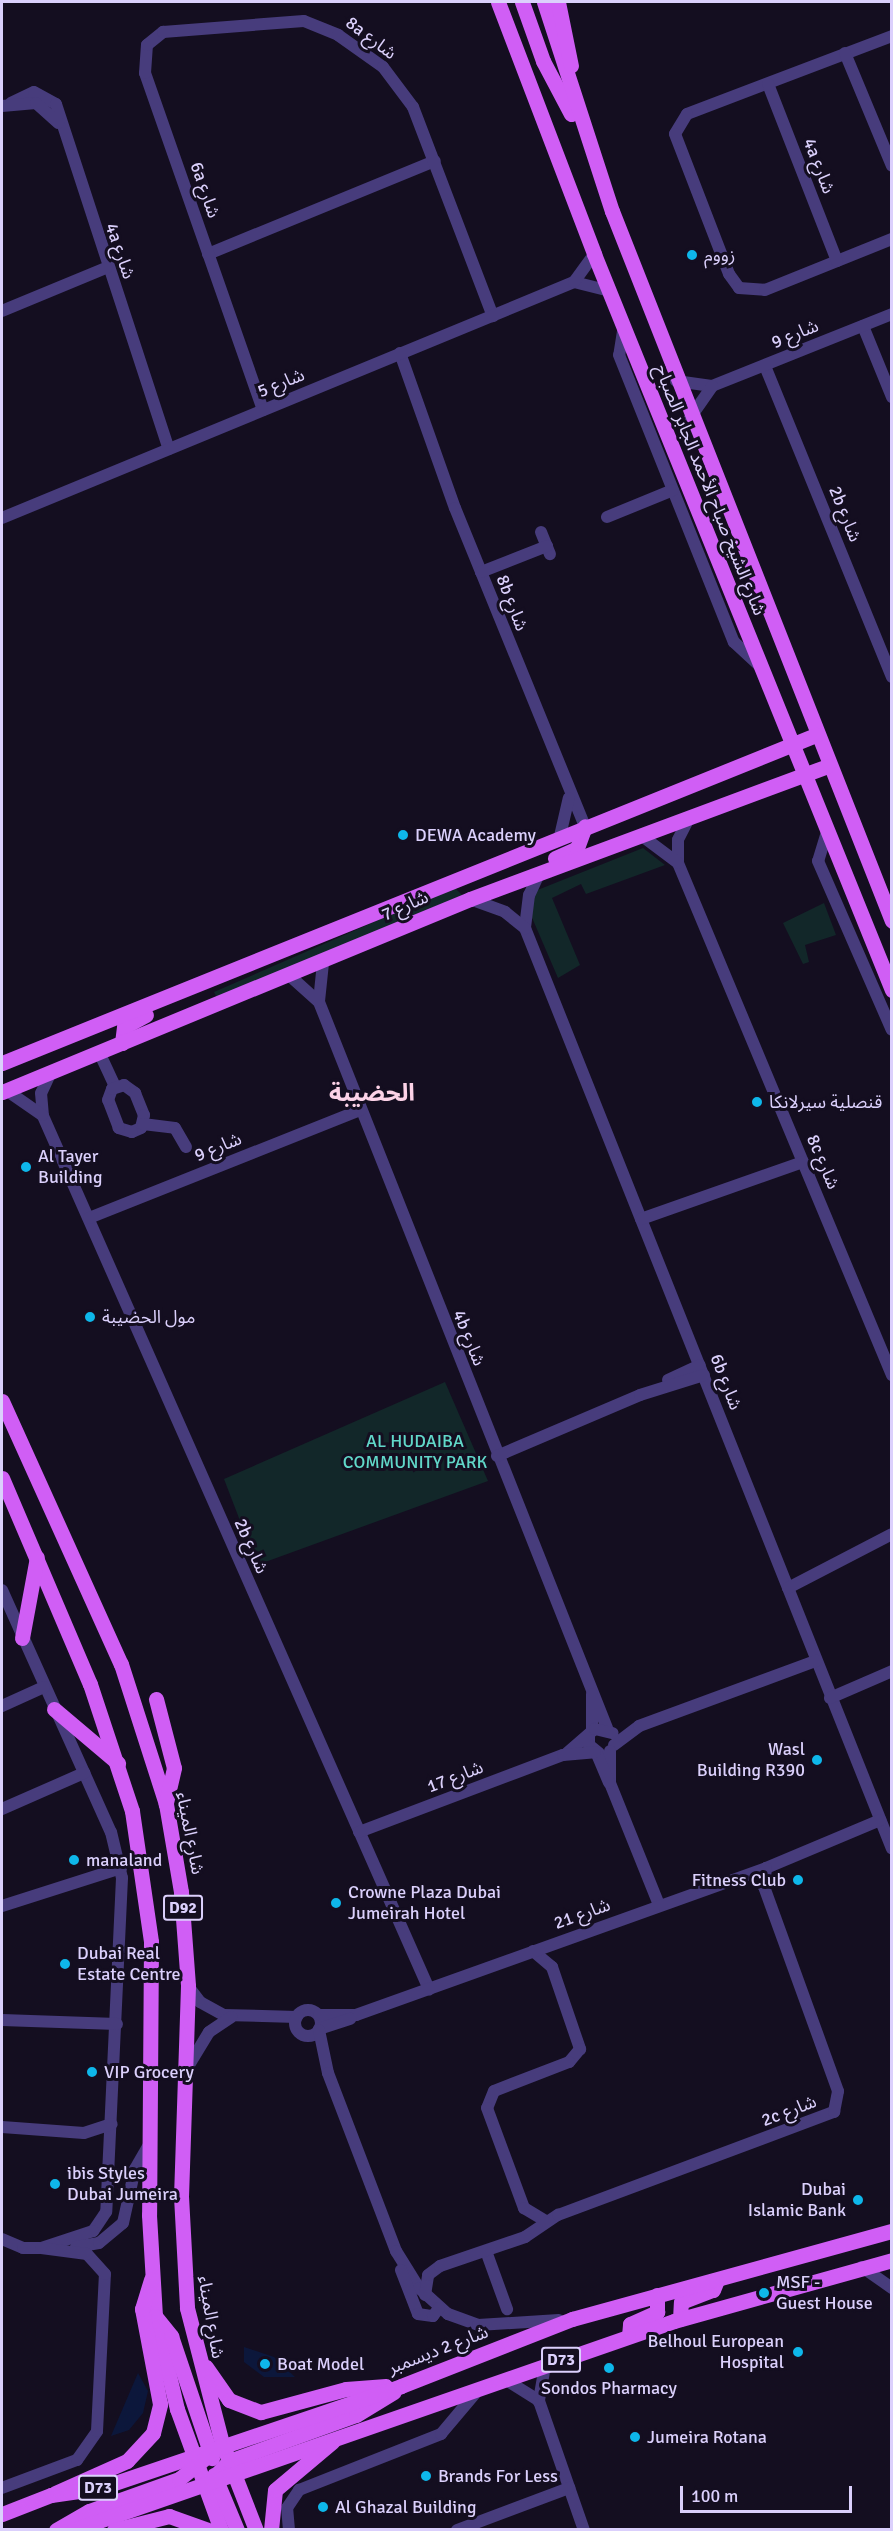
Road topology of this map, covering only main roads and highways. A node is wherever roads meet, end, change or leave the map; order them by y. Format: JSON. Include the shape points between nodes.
{"nodes":[{"id":1,"x":489,"y":2,"type":"edge"},
{"id":2,"x":498,"y":2,"type":"edge"},
{"id":3,"x":522,"y":2,"type":"edge"},
{"id":4,"x":544,"y":2,"type":"edge"},
{"id":5,"x":558,"y":2,"type":"edge"},
{"id":6,"x":504,"y":21,"type":"junction"},
{"id":7,"x":570,"y":89,"type":"junction"},
{"id":8,"x":583,"y":131,"type":"junction"},
{"id":9,"x":816,"y":735,"type":"junction"},
{"id":10,"x":791,"y":745,"type":"junction"},
{"id":11,"x":827,"y":766,"type":"junction"},
{"id":12,"x":803,"y":775,"type":"junction"},
{"id":13,"x":585,"y":826,"type":"junction"},
{"id":14,"x":539,"y":874,"type":"junction"},
{"id":15,"x":891,"y":921,"type":"edge"},
{"id":16,"x":891,"y":990,"type":"edge"},
{"id":17,"x":171,"y":996,"type":"junction"},
{"id":18,"x":122,"y":1043,"type":"junction"},
{"id":19,"x":2,"y":1062,"type":"edge"},
{"id":20,"x":4,"y":1091,"type":"edge"},
{"id":21,"x":2,"y":1401,"type":"edge"},
{"id":22,"x":2,"y":1478,"type":"edge"},
{"id":23,"x":37,"y":1557,"type":"junction"},
{"id":24,"x":22,"y":1638,"type":"road end"},
{"id":25,"x":156,"y":1699,"type":"dead end"},
{"id":26,"x":54,"y":1709,"type":"road end"},
{"id":27,"x":121,"y":1766,"type":"junction"},
{"id":28,"x":166,"y":1804,"type":"junction"},
{"id":29,"x":891,"y":2231,"type":"edge"},
{"id":30,"x":891,"y":2260,"type":"edge"},
{"id":31,"x":152,"y":2277,"type":"junction"},
{"id":32,"x":717,"y":2280,"type":"junction"},
{"id":33,"x":657,"y":2295,"type":"junction"},
{"id":34,"x":155,"y":2316,"type":"junction"},
{"id":35,"x":680,"y":2319,"type":"junction"},
{"id":36,"x":628,"y":2336,"type":"junction"},
{"id":37,"x":194,"y":2345,"type":"junction"},
{"id":38,"x":401,"y":2386,"type":"junction"},
{"id":39,"x":215,"y":2422,"type":"junction"},
{"id":40,"x":199,"y":2428,"type":"junction"},
{"id":41,"x":333,"y":2441,"type":"junction"},
{"id":42,"x":222,"y":2443,"type":"junction"},
{"id":43,"x":250,"y":2452,"type":"junction"},
{"id":44,"x":173,"y":2461,"type":"junction"},
{"id":45,"x":210,"y":2464,"type":"junction"},
{"id":46,"x":256,"y":2470,"type":"junction"},
{"id":47,"x":236,"y":2476,"type":"junction"},
{"id":48,"x":179,"y":2479,"type":"junction"},
{"id":49,"x":204,"y":2487,"type":"junction"},
{"id":50,"x":51,"y":2495,"type":"junction"},
{"id":51,"x":225,"y":2498,"type":"junction"},
{"id":52,"x":210,"y":2504,"type":"junction"},
{"id":53,"x":2,"y":2514,"type":"edge"},
{"id":54,"x":56,"y":2529,"type":"edge"},
{"id":55,"x":73,"y":2529,"type":"edge"},
{"id":56,"x":114,"y":2529,"type":"edge"},
{"id":57,"x":208,"y":2529,"type":"edge"},
{"id":58,"x":221,"y":2529,"type":"edge"},
{"id":59,"x":237,"y":2529,"type":"edge"},
{"id":60,"x":256,"y":2529,"type":"edge"},
{"id":61,"x":271,"y":2529,"type":"edge"}],
"edges":[{"from":1,"to":6,"type":"main road"},
{"from":2,"to":6,"type":"main road","name":"شارع الشيخ صباح الأحمد الجابر الصباح"},
{"from":3,"to":8,"type":"main road","via":[[543,61]]},
{"from":4,"to":7,"type":"main road","name":"شارع الشيخ صباح الأحمد الجابر الصباح"},
{"from":5,"to":7,"type":"main road","via":[[570,56]]},
{"from":6,"to":10,"type":"main road","name":"شارع الشيخ صباح الأحمد الجابر الصباح"},
{"from":7,"to":8,"type":"main road","name":"شارع الشيخ صباح الأحمد الجابر الصباح"},
{"from":8,"to":9,"type":"main road","name":"شارع الشيخ صباح الأحمد الجابر الصباح","via":[[690,418]]},
{"from":9,"to":10,"type":"main road","name":"شارع 7"},
{"from":9,"to":11,"type":"main road","name":"شارع الشيخ صباح الأحمد الجابر الصباح"},
{"from":10,"to":12,"type":"main road","name":"شارع الشيخ صباح الأحمد الجابر الصباح"},
{"from":10,"to":13,"type":"main road","name":"شارع 7"},
{"from":11,"to":12,"type":"main road","name":"شارع 7"},
{"from":11,"to":15,"type":"main road","name":"شارع الشيخ صباح الأحمد الجابر الصباح"},
{"from":12,"to":14,"type":"main road","name":"شارع 7"},
{"from":12,"to":16,"type":"main road","name":"شارع الشيخ صباح الأحمد الجابر الصباح"},
{"from":13,"to":14,"type":"main road","via":[[577,848],[548,862]]},
{"from":13,"to":17,"type":"main road","name":"شارع 7"},
{"from":14,"to":18,"type":"main road","name":"شارع 7"},
{"from":17,"to":18,"type":"main road","via":[[162,1007],[128,1023]]},
{"from":17,"to":19,"type":"main road","name":"شارع 7"},
{"from":18,"to":20,"type":"main road","name":"شارع 7"},
{"from":21,"to":28,"type":"main road","name":"شارع الميناء","number":"D92","via":[[121,1664]]},
{"from":22,"to":23,"type":"main road","number":"D92"},
{"from":23,"to":24,"type":"main road"},
{"from":23,"to":27,"type":"main road","number":"D92"},
{"from":25,"to":28,"type":"main road","via":[[174,1768]]},
{"from":26,"to":27,"type":"main road"},
{"from":27,"to":31,"type":"main road","number":"D92","via":[[140,1854],[151,1942]]},
{"from":28,"to":37,"type":"main road","name":"شارع الميناء","number":"D92","via":[[181,1892],[188,1986],[182,2233]]},
{"from":29,"to":32,"type":"main road","name":"شارع 2 ديسمبر","number":"D73"},
{"from":30,"to":35,"type":"main road","number":"D73"},
{"from":31,"to":34,"type":"main road","number":"D92"},
{"from":31,"to":50,"type":"main road","via":[[142,2309],[160,2404],[153,2433],[127,2461]]},
{"from":32,"to":33,"type":"main road","name":"شارع 2 ديسمبر","number":"D73"},
{"from":32,"to":35,"type":"main road","via":[[714,2290],[681,2302]]},
{"from":33,"to":36,"type":"main road","via":[[657,2312],[630,2324]]},
{"from":33,"to":38,"type":"main road","name":"شارع 2 ديسمبر","number":"D73","via":[[572,2319]]},
{"from":34,"to":40,"type":"main road","via":[[171,2337]]},
{"from":34,"to":45,"type":"main road","number":"D92"},
{"from":35,"to":36,"type":"main road","number":"D73"},
{"from":36,"to":41,"type":"main road","number":"D73"},
{"from":37,"to":38,"type":"main road","via":[[220,2391],[249,2410],[272,2412],[356,2387]]},
{"from":37,"to":39,"type":"main road","name":"شارع الميناء","number":"D92"},
{"from":38,"to":42,"type":"main road","name":"شارع 2 ديسمبر","number":"D73"},
{"from":38,"to":43,"type":"main road","via":[[368,2410]]},
{"from":39,"to":40,"type":"main road","via":[[211,2437]]},
{"from":39,"to":42,"type":"main road","name":"شارع الميناء","number":"D92"},
{"from":40,"to":45,"type":"main road"},
{"from":41,"to":46,"type":"main road","number":"D73"},
{"from":41,"to":61,"type":"main road","via":[[275,2490]]},
{"from":42,"to":45,"type":"main road","number":"D92"},
{"from":43,"to":45,"type":"main road"},
{"from":43,"to":46,"type":"main road","via":[[240,2465]]},
{"from":44,"to":45,"type":"main road","number":"D73"},
{"from":44,"to":48,"type":"main road","via":[[187,2467]]},
{"from":44,"to":50,"type":"main road","number":"D73","via":[[100,2488]]},
{"from":45,"to":47,"type":"main road","number":"D92"},
{"from":45,"to":48,"type":"main road"},
{"from":45,"to":49,"type":"main road","number":"D73"},
{"from":45,"to":51,"type":"main road"},
{"from":46,"to":47,"type":"main road","number":"D73"},
{"from":47,"to":60,"type":"main road","number":"D92"},
{"from":48,"to":54,"type":"main road","via":[[89,2511]]},
{"from":49,"to":52,"type":"main road"},
{"from":49,"to":55,"type":"main road","number":"D73"},
{"from":50,"to":53,"type":"main road","number":"D73"},
{"from":51,"to":52,"type":"main road","via":[[216,2492]]},
{"from":51,"to":59,"type":"main road"},
{"from":52,"to":58,"type":"main road"},
{"from":56,"to":57,"type":"main road","via":[[169,2516]]}]}
